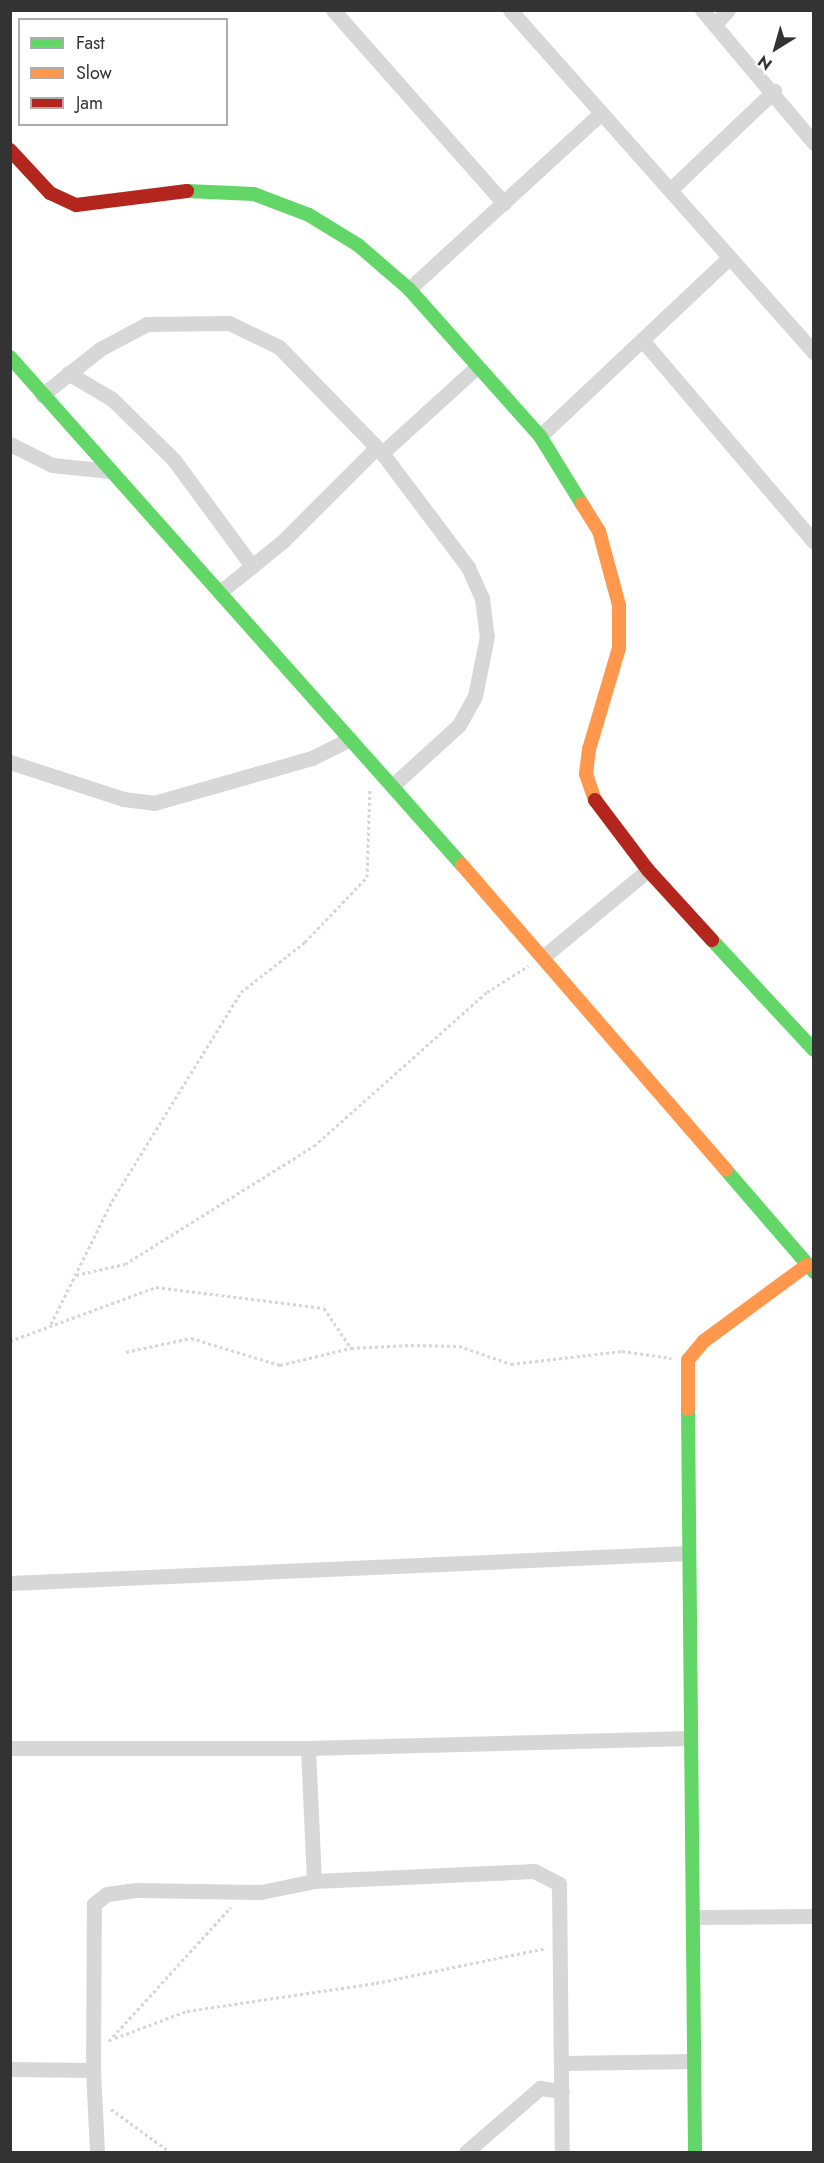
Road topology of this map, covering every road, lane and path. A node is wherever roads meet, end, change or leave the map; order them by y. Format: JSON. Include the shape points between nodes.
{"nodes":[{"id":1,"x":333,"y":10,"type":"edge"},
{"id":2,"x":510,"y":10,"type":"edge"},
{"id":3,"x":702,"y":10,"type":"edge"},
{"id":4,"x":728,"y":10,"type":"edge"},
{"id":5,"x":715,"y":24,"type":"junction"},
{"id":6,"x":774,"y":91,"type":"junction"},
{"id":7,"x":601,"y":113,"type":"junction"},
{"id":8,"x":813,"y":142,"type":"edge"},
{"id":9,"x":10,"y":150,"type":"edge"},
{"id":10,"x":670,"y":190,"type":"junction"},
{"id":11,"x":504,"y":203,"type":"junction"},
{"id":12,"x":728,"y":259,"type":"junction"},
{"id":13,"x":409,"y":289,"type":"junction"},
{"id":14,"x":643,"y":341,"type":"junction"},
{"id":15,"x":813,"y":353,"type":"edge"},
{"id":16,"x":10,"y":357,"type":"edge"},
{"id":17,"x":477,"y":368,"type":"junction"},
{"id":18,"x":68,"y":373,"type":"junction"},
{"id":19,"x":42,"y":395,"type":"junction"},
{"id":20,"x":540,"y":436,"type":"junction"},
{"id":21,"x":10,"y":444,"type":"edge"},
{"id":22,"x":379,"y":450,"type":"junction"},
{"id":23,"x":110,"y":471,"type":"junction"},
{"id":24,"x":813,"y":542,"type":"edge"},
{"id":25,"x":252,"y":567,"type":"junction"},
{"id":26,"x":220,"y":592,"type":"junction"},
{"id":27,"x":350,"y":739,"type":"junction"},
{"id":28,"x":10,"y":762,"type":"edge"},
{"id":29,"x":372,"y":763,"type":"junction"},
{"id":30,"x":393,"y":785,"type":"junction"},
{"id":31,"x":648,"y":870,"type":"junction"},
{"id":32,"x":543,"y":957,"type":"junction"},
{"id":33,"x":813,"y":1050,"type":"edge"},
{"id":34,"x":810,"y":1268,"type":"edge"},
{"id":35,"x":76,"y":1275,"type":"junction"},
{"id":36,"x":51,"y":1324,"type":"junction"},
{"id":37,"x":10,"y":1341,"type":"edge"},
{"id":38,"x":351,"y":1348,"type":"junction"},
{"id":39,"x":126,"y":1352,"type":"dead end"},
{"id":40,"x":688,"y":1360,"type":"junction"},
{"id":41,"x":688,"y":1553,"type":"junction"},
{"id":42,"x":10,"y":1583,"type":"edge"},
{"id":43,"x":690,"y":1738,"type":"junction"},
{"id":44,"x":10,"y":1748,"type":"edge"},
{"id":45,"x":308,"y":1748,"type":"junction"},
{"id":46,"x":314,"y":1881,"type":"junction"},
{"id":47,"x":243,"y":1891,"type":"junction"},
{"id":48,"x":813,"y":1916,"type":"edge"},
{"id":49,"x":695,"y":1917,"type":"junction"},
{"id":50,"x":560,"y":1947,"type":"junction"},
{"id":51,"x":115,"y":2038,"type":"junction"},
{"id":52,"x":93,"y":2050,"type":"junction"},
{"id":53,"x":693,"y":2061,"type":"junction"},
{"id":54,"x":562,"y":2063,"type":"junction"},
{"id":55,"x":10,"y":2069,"type":"edge"},
{"id":56,"x":93,"y":2070,"type":"junction"},
{"id":57,"x":562,"y":2091,"type":"junction"},
{"id":58,"x":94,"y":2098,"type":"junction"},
{"id":59,"x":97,"y":2152,"type":"edge"},
{"id":60,"x":170,"y":2152,"type":"edge"},
{"id":61,"x":466,"y":2152,"type":"edge"},
{"id":62,"x":562,"y":2152,"type":"edge"},
{"id":63,"x":695,"y":2152,"type":"edge"}],
"edges":[{"from":1,"to":11,"type":"street"},
{"from":2,"to":7,"type":"street"},
{"from":3,"to":5,"type":"street"},
{"from":4,"to":5,"type":"street"},
{"from":5,"to":6,"type":"street"},
{"from":6,"to":8,"type":"street"},
{"from":6,"to":10,"type":"street"},
{"from":7,"to":10,"type":"street"},
{"from":7,"to":11,"type":"street"},
{"from":9,"to":13,"type":"street","via":[[50,193],[76,205],[192,190],[254,194],[309,215],[358,245]]},
{"from":10,"to":12,"type":"street"},
{"from":11,"to":13,"type":"street"},
{"from":12,"to":14,"type":"street"},
{"from":12,"to":15,"type":"street"},
{"from":13,"to":17,"type":"street"},
{"from":14,"to":20,"type":"street"},
{"from":14,"to":24,"type":"street"},
{"from":16,"to":19,"type":"street"},
{"from":17,"to":20,"type":"street"},
{"from":17,"to":22,"type":"street"},
{"from":18,"to":19,"type":"street"},
{"from":18,"to":22,"type":"street","via":[[147,324],[229,323],[279,347]]},
{"from":18,"to":25,"type":"street","via":[[112,399],[174,460]]},
{"from":19,"to":23,"type":"street"},
{"from":20,"to":31,"type":"street","via":[[599,531],[612,567],[619,648],[586,774],[597,805]]},
{"from":21,"to":23,"type":"street","via":[[52,465]]},
{"from":22,"to":25,"type":"street"},
{"from":22,"to":30,"type":"street","via":[[468,567],[482,598],[487,636],[475,696],[459,725]]},
{"from":23,"to":26,"type":"street"},
{"from":25,"to":26,"type":"street"},
{"from":26,"to":27,"type":"street"},
{"from":27,"to":28,"type":"street","via":[[312,758],[154,803],[123,799]]},
{"from":27,"to":29,"type":"street"},
{"from":29,"to":30,"type":"street"},
{"from":29,"to":35,"type":"path","via":[[367,877],[305,942],[241,992],[112,1201]]},
{"from":30,"to":32,"type":"street"},
{"from":31,"to":32,"type":"street"},
{"from":31,"to":33,"type":"street"},
{"from":32,"to":34,"type":"street"},
{"from":32,"to":35,"type":"path","via":[[487,992],[314,1146],[125,1264]]},
{"from":34,"to":40,"type":"street","via":[[704,1341]]},
{"from":35,"to":36,"type":"path"},
{"from":36,"to":37,"type":"path"},
{"from":36,"to":38,"type":"path","via":[[156,1287],[324,1308]]},
{"from":38,"to":39,"type":"path","via":[[280,1365],[191,1338]]},
{"from":38,"to":40,"type":"path","via":[[459,1346],[511,1364],[622,1351]]},
{"from":40,"to":41,"type":"street"},
{"from":41,"to":42,"type":"street"},
{"from":41,"to":43,"type":"street"},
{"from":43,"to":45,"type":"street"},
{"from":43,"to":49,"type":"street"},
{"from":44,"to":45,"type":"street"},
{"from":45,"to":46,"type":"street"},
{"from":46,"to":47,"type":"street"},
{"from":46,"to":50,"type":"street","via":[[534,1871],[549,1875],[559,1884]]},
{"from":47,"to":51,"type":"path","via":[[209,1936]]},
{"from":47,"to":52,"type":"street","via":[[136,1890],[107,1894],[94,1904]]},
{"from":48,"to":49,"type":"street"},
{"from":49,"to":53,"type":"street"},
{"from":50,"to":51,"type":"path","via":[[187,2012]]},
{"from":50,"to":54,"type":"street"},
{"from":51,"to":52,"type":"path"},
{"from":52,"to":56,"type":"street"},
{"from":53,"to":54,"type":"street"},
{"from":53,"to":63,"type":"street"},
{"from":54,"to":57,"type":"street"},
{"from":55,"to":56,"type":"street"},
{"from":56,"to":58,"type":"street"},
{"from":57,"to":61,"type":"street","via":[[540,2088]]},
{"from":57,"to":62,"type":"street"},
{"from":58,"to":59,"type":"street"},
{"from":58,"to":60,"type":"path"}]}
